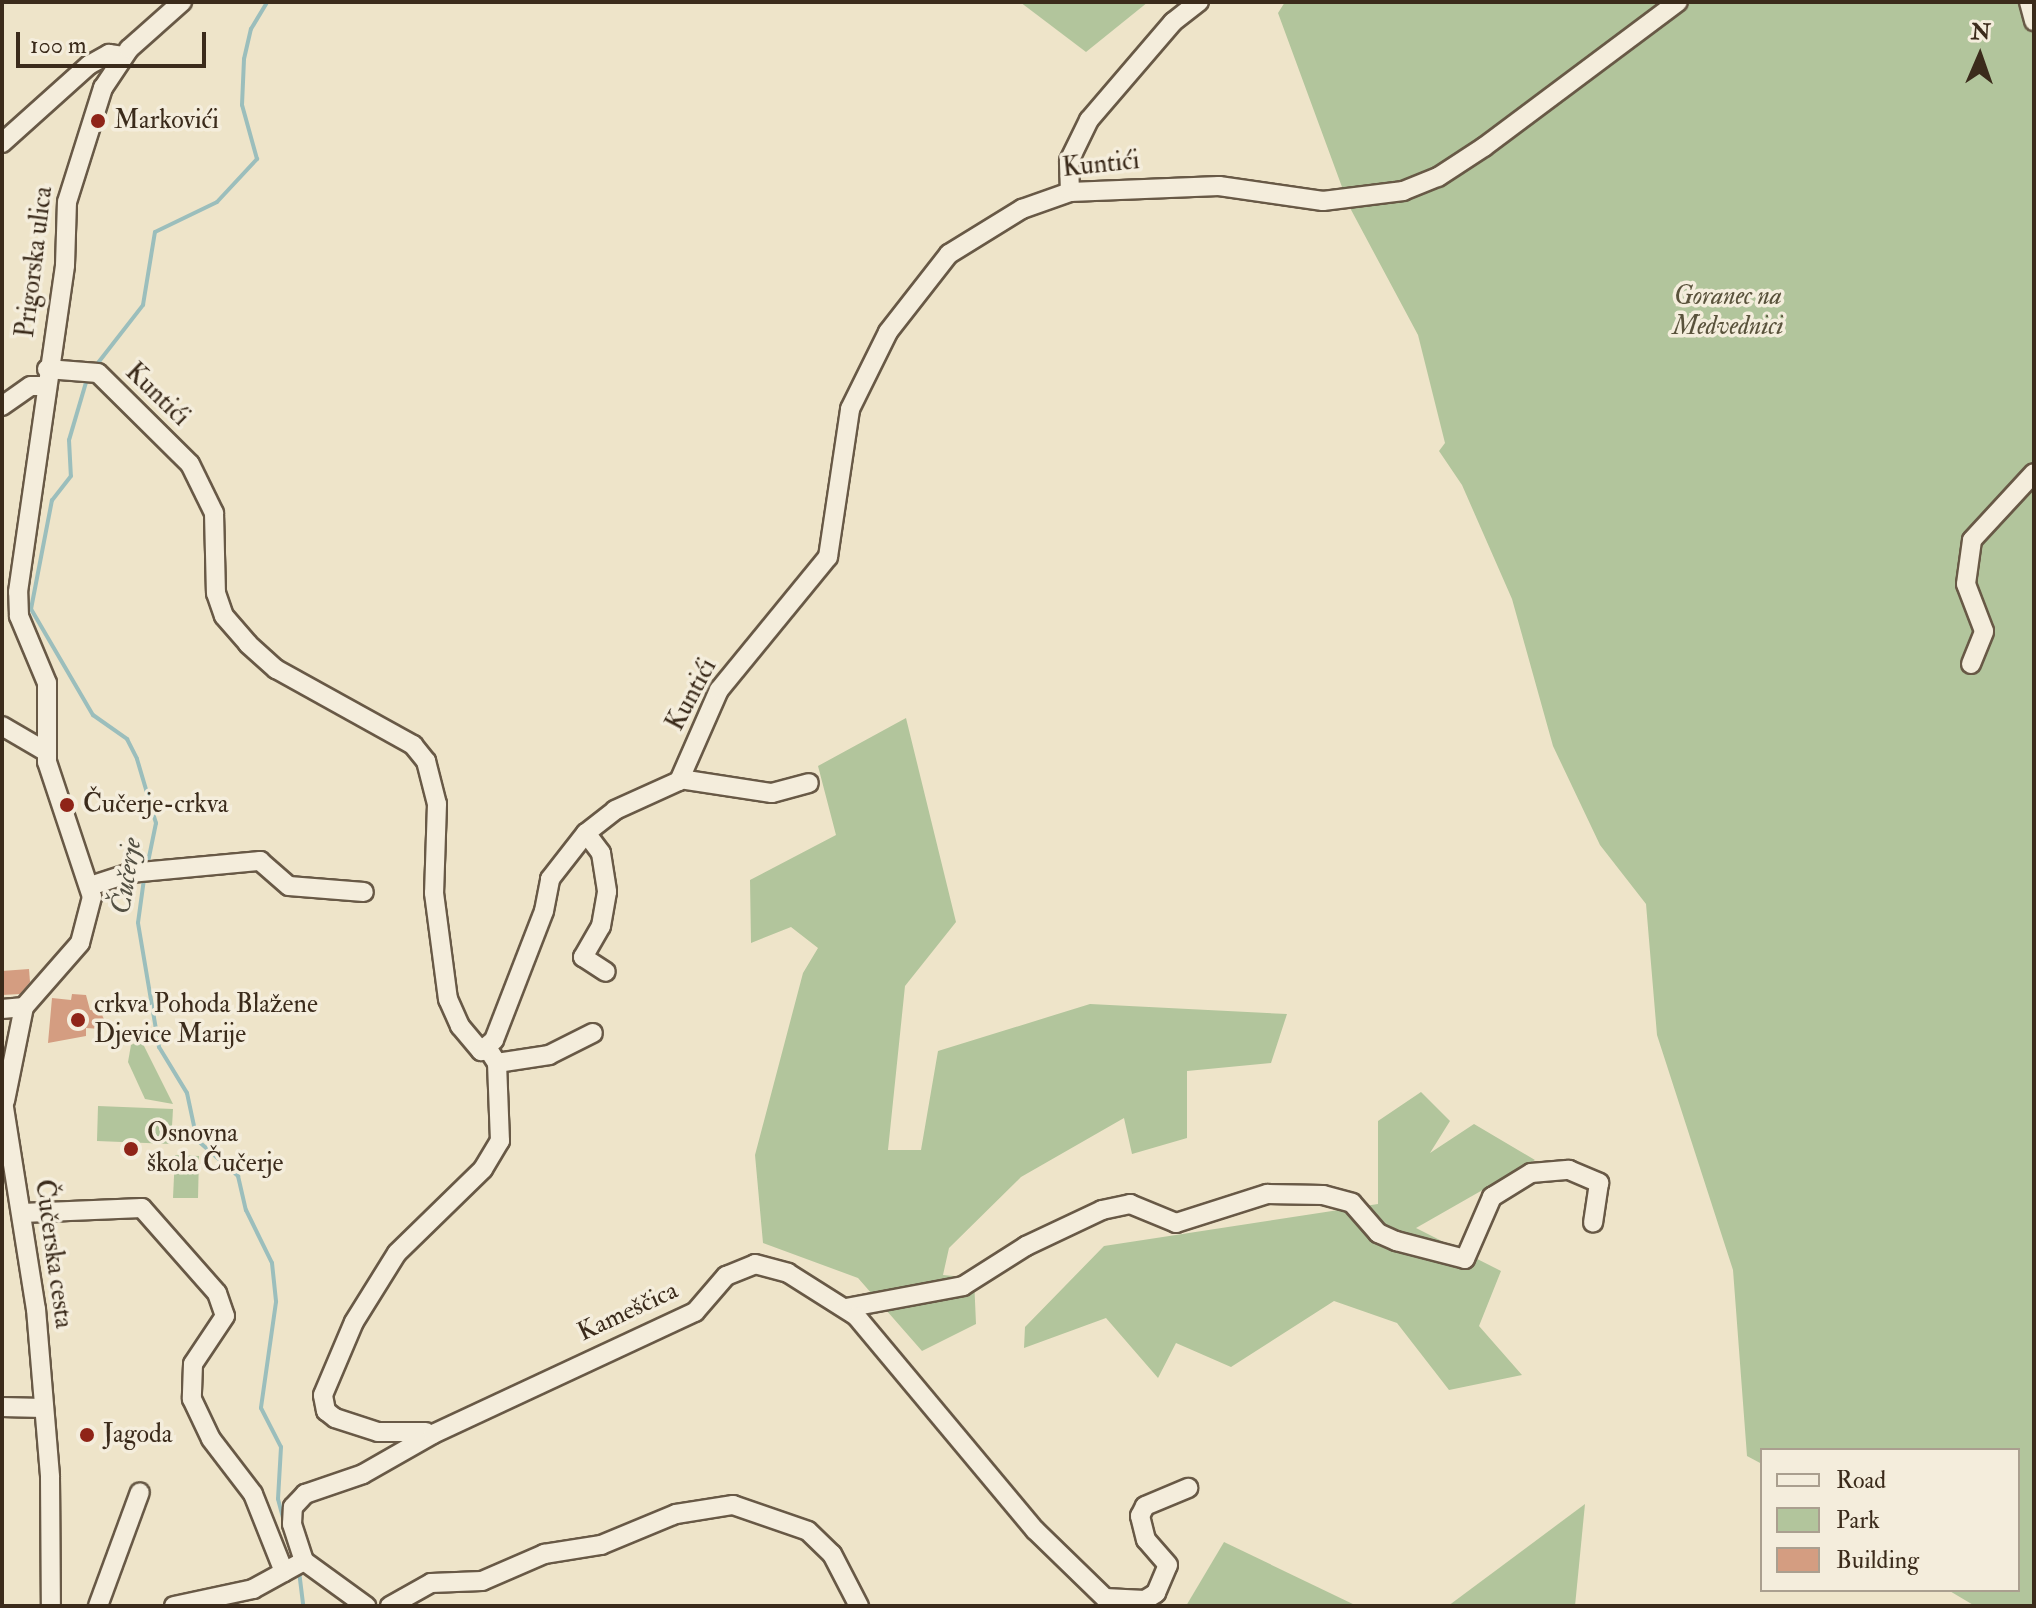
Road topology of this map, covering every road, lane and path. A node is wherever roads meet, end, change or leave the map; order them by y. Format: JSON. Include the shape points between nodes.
{"nodes":[{"id":1,"x":182,"y":2,"type":"edge"},
{"id":2,"x":1199,"y":2,"type":"edge"},
{"id":3,"x":1678,"y":2,"type":"edge"},
{"id":4,"x":2029,"y":2,"type":"edge"},
{"id":5,"x":2034,"y":21,"type":"edge"},
{"id":6,"x":123,"y":56,"type":"junction"},
{"id":7,"x":2,"y":143,"type":"edge"},
{"id":8,"x":1070,"y":192,"type":"junction"},
{"id":9,"x":46,"y":377,"type":"junction"},
{"id":10,"x":2,"y":406,"type":"edge"},
{"id":11,"x":2034,"y":473,"type":"edge"},
{"id":12,"x":1971,"y":664,"type":"dead end"},
{"id":13,"x":2,"y":726,"type":"edge"},
{"id":14,"x":45,"y":751,"type":"junction"},
{"id":15,"x":680,"y":779,"type":"junction"},
{"id":16,"x":809,"y":783,"type":"dead end"},
{"id":17,"x":586,"y":833,"type":"junction"},
{"id":18,"x":90,"y":886,"type":"junction"},
{"id":19,"x":364,"y":892,"type":"dead end"},
{"id":20,"x":606,"y":972,"type":"dead end"},
{"id":21,"x":24,"y":1007,"type":"junction"},
{"id":22,"x":2,"y":1009,"type":"edge"},
{"id":23,"x":593,"y":1033,"type":"dead end"},
{"id":24,"x":493,"y":1056,"type":"junction"},
{"id":25,"x":4,"y":1104,"type":"edge"},
{"id":26,"x":22,"y":1213,"type":"junction"},
{"id":27,"x":1593,"y":1223,"type":"dead end"},
{"id":28,"x":846,"y":1308,"type":"junction"},
{"id":29,"x":2,"y":1407,"type":"edge"},
{"id":30,"x":43,"y":1408,"type":"junction"},
{"id":31,"x":433,"y":1434,"type":"junction"},
{"id":32,"x":1188,"y":1488,"type":"dead end"},
{"id":33,"x":140,"y":1492,"type":"dead end"},
{"id":34,"x":295,"y":1566,"type":"junction"},
{"id":35,"x":51,"y":1606,"type":"edge"},
{"id":36,"x":98,"y":1606,"type":"edge"},
{"id":37,"x":174,"y":1606,"type":"edge"},
{"id":38,"x":366,"y":1606,"type":"edge"},
{"id":39,"x":390,"y":1606,"type":"edge"},
{"id":40,"x":859,"y":1606,"type":"edge"}],
"edges":[{"from":1,"to":6,"type":"street","name":"Prigorska ulica"},
{"from":2,"to":8,"type":"street","via":[[1173,22],[1089,120],[1069,161]]},
{"from":3,"to":8,"type":"street","name":"Kuntići","via":[[1484,147],[1403,191],[1323,201],[1219,186]]},
{"from":4,"to":5,"type":"street"},
{"from":6,"to":7,"type":"street","via":[[109,54],[89,65]]},
{"from":6,"to":9,"type":"street","name":"Prigorska ulica","via":[[103,88],[70,183],[65,265]]},
{"from":8,"to":15,"type":"street","name":"Kuntići","via":[[1022,209],[949,254],[888,332],[843,428],[839,508],[828,557],[719,690]]},
{"from":9,"to":10,"type":"street"},
{"from":9,"to":14,"type":"street","name":"Prigorska ulica","via":[[18,592],[19,611],[47,683]]},
{"from":9,"to":24,"type":"street","name":"Kuntići","via":[[91,372],[190,464],[214,513],[213,573],[224,616],[276,669],[413,745],[426,761],[437,804],[434,893],[448,999],[473,1045]]},
{"from":11,"to":12,"type":"street","via":[[1972,540],[1966,584],[1984,631]]},
{"from":13,"to":14,"type":"street"},
{"from":14,"to":18,"type":"street","name":"Prigorska ulica"},
{"from":15,"to":16,"type":"street","via":[[772,793]]},
{"from":15,"to":17,"type":"street","via":[[615,810]]},
{"from":17,"to":20,"type":"street","via":[[601,853],[607,892],[601,926],[583,957]]},
{"from":17,"to":24,"type":"street","via":[[550,879],[544,911]]},
{"from":18,"to":19,"type":"street","via":[[144,872],[260,861],[289,886]]},
{"from":18,"to":21,"type":"street","name":"Prigorska ulica","via":[[80,943]]},
{"from":21,"to":22,"type":"street"},
{"from":21,"to":25,"type":"street"},
{"from":23,"to":24,"type":"street","via":[[549,1055]]},
{"from":24,"to":31,"type":"street","name":"Kameščica","via":[[503,1130],[495,1150],[397,1253],[354,1322],[323,1395],[326,1411],[335,1418],[378,1432]]},
{"from":25,"to":26,"type":"street","name":"Čučerska cesta"},
{"from":26,"to":30,"type":"street","name":"Čučerska cesta"},
{"from":26,"to":34,"type":"street","via":[[142,1208],[217,1293],[225,1316],[193,1364],[192,1399],[211,1439],[253,1494]]},
{"from":27,"to":28,"type":"street","via":[[1599,1183],[1569,1170],[1531,1173],[1492,1197],[1465,1259],[1378,1233],[1352,1203],[1323,1195],[1267,1194],[1176,1223],[1130,1204],[1102,1210],[1026,1246],[963,1286]]},
{"from":28,"to":31,"type":"street","name":"Kameščica","via":[[788,1273],[755,1264],[726,1276],[695,1312]]},
{"from":28,"to":32,"type":"street","name":"Kameščica","via":[[966,1442],[1035,1530],[1105,1598],[1145,1600],[1156,1593],[1168,1565],[1146,1540],[1140,1516],[1145,1506]]},
{"from":29,"to":30,"type":"street"},
{"from":30,"to":35,"type":"street","name":"Čučerska cesta"},
{"from":31,"to":34,"type":"street","name":"Kameščica","via":[[298,1501],[292,1524]]},
{"from":33,"to":36,"type":"street"},
{"from":34,"to":37,"type":"street","via":[[253,1589]]},
{"from":34,"to":38,"type":"street"},
{"from":39,"to":40,"type":"street","via":[[431,1583],[482,1581],[544,1554],[601,1545],[706,1505],[733,1505],[808,1531],[832,1554]]}]}
